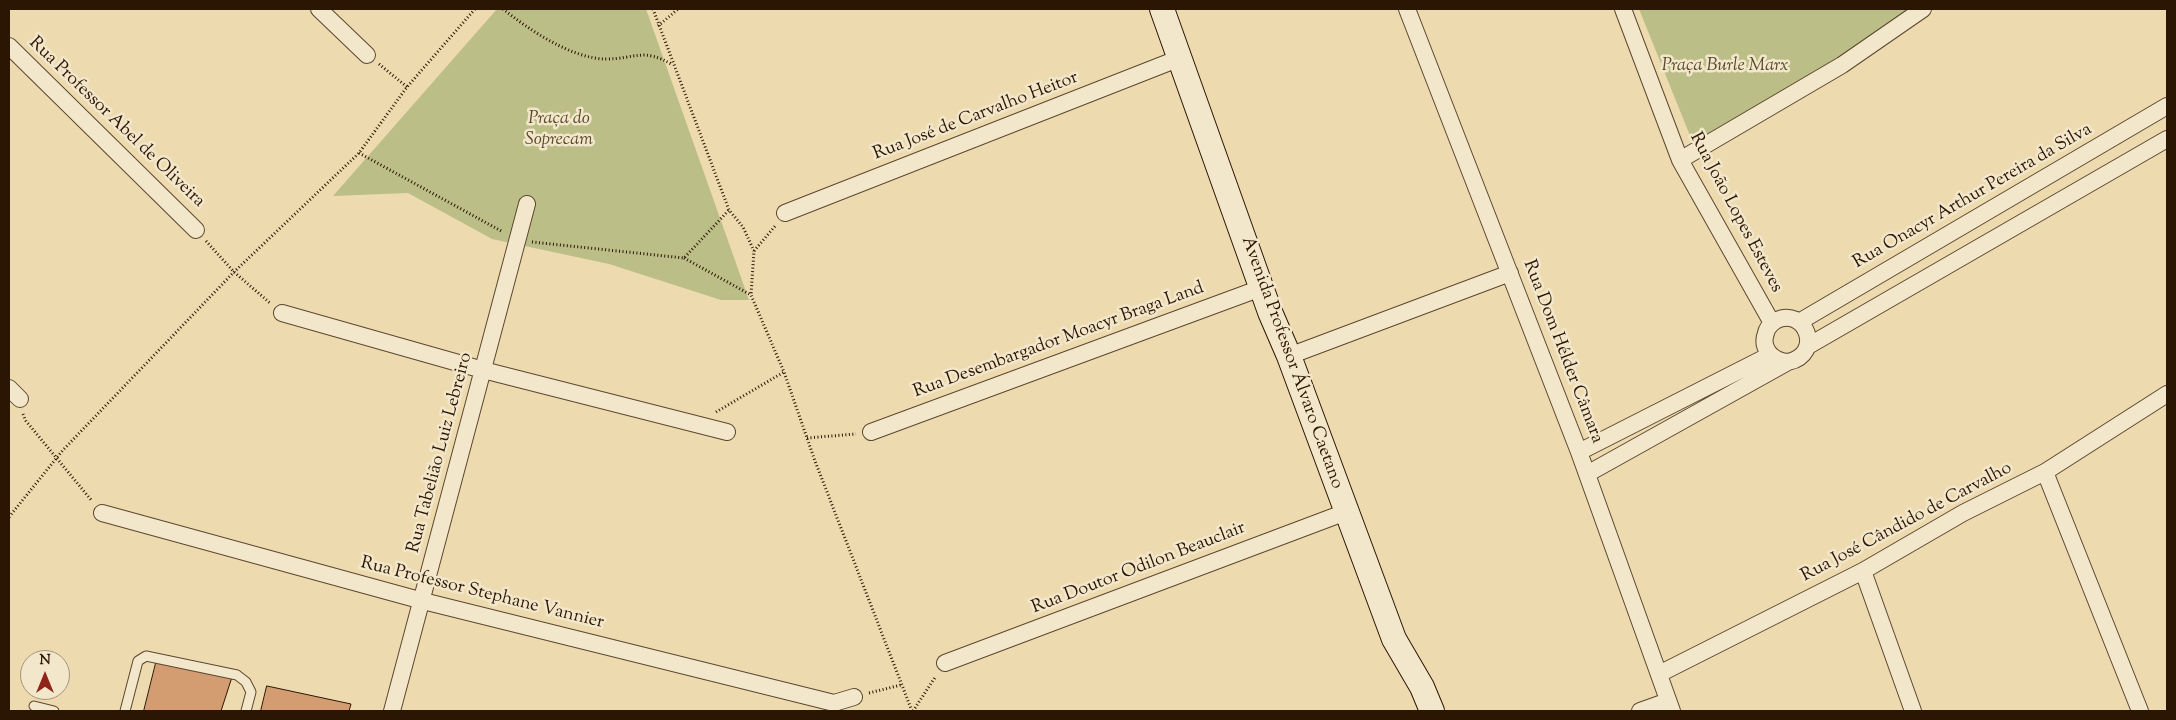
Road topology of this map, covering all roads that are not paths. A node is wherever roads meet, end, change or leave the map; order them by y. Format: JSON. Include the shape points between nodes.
{"nodes":[{"id":1,"x":320,"y":9,"type":"edge"},
{"id":2,"x":1162,"y":9,"type":"edge"},
{"id":3,"x":1407,"y":9,"type":"edge"},
{"id":4,"x":1623,"y":9,"type":"edge"},
{"id":5,"x":1923,"y":9,"type":"edge"},
{"id":6,"x":9,"y":46,"type":"edge"},
{"id":7,"x":367,"y":55,"type":"road end"},
{"id":8,"x":1180,"y":58,"type":"junction"},
{"id":9,"x":2167,"y":106,"type":"edge"},
{"id":10,"x":2167,"y":139,"type":"edge"},
{"id":11,"x":1680,"y":160,"type":"junction"},
{"id":12,"x":527,"y":204,"type":"dead end"},
{"id":13,"x":785,"y":214,"type":"road end"},
{"id":14,"x":196,"y":230,"type":"road end"},
{"id":15,"x":1510,"y":273,"type":"junction"},
{"id":16,"x":1261,"y":288,"type":"junction"},
{"id":17,"x":282,"y":313,"type":"road end"},
{"id":18,"x":1799,"y":322,"type":"junction"},
{"id":19,"x":1772,"y":323,"type":"junction"},
{"id":20,"x":1808,"y":346,"type":"junction"},
{"id":21,"x":1770,"y":355,"type":"junction"},
{"id":22,"x":1289,"y":356,"type":"junction"},
{"id":23,"x":1788,"y":362,"type":"junction"},
{"id":24,"x":483,"y":370,"type":"junction"},
{"id":25,"x":2167,"y":394,"type":"edge"},
{"id":26,"x":727,"y":432,"type":"dead end"},
{"id":27,"x":871,"y":432,"type":"road end"},
{"id":28,"x":1579,"y":452,"type":"junction"},
{"id":29,"x":2045,"y":472,"type":"junction"},
{"id":30,"x":1587,"y":474,"type":"junction"},
{"id":31,"x":1346,"y":512,"type":"junction"},
{"id":32,"x":102,"y":513,"type":"road end"},
{"id":33,"x":1863,"y":571,"type":"junction"},
{"id":34,"x":422,"y":602,"type":"junction"},
{"id":35,"x":945,"y":663,"type":"road end"},
{"id":36,"x":1659,"y":674,"type":"junction"},
{"id":37,"x":854,"y":697,"type":"road end"},
{"id":38,"x":34,"y":706,"type":"dead end"},
{"id":39,"x":1670,"y":706,"type":"edge"},
{"id":40,"x":54,"y":711,"type":"edge"},
{"id":41,"x":125,"y":711,"type":"edge"},
{"id":42,"x":246,"y":711,"type":"edge"},
{"id":43,"x":392,"y":711,"type":"edge"},
{"id":44,"x":1432,"y":711,"type":"edge"},
{"id":45,"x":1640,"y":711,"type":"edge"},
{"id":46,"x":1913,"y":711,"type":"edge"},
{"id":47,"x":2140,"y":711,"type":"edge"}],
"edges":[{"from":1,"to":7,"type":"street"},
{"from":2,"to":8,"type":"street","name":"Avenida Professor Álvaro Caetano"},
{"from":3,"to":15,"type":"street","name":"Rua Dom Hélder Câmara"},
{"from":4,"to":11,"type":"street","name":"Rua João Lopes Esteves"},
{"from":5,"to":11,"type":"street","via":[[1842,65]]},
{"from":6,"to":14,"type":"street","name":"Rua Professor Abel de Oliveira"},
{"from":8,"to":13,"type":"street","name":"Rua José de Carvalho Heitor"},
{"from":8,"to":16,"type":"street","name":"Avenida Professor Álvaro Caetano"},
{"from":9,"to":18,"type":"street","name":"Rua Onacyr Arthur Pereira da Silva"},
{"from":10,"to":20,"type":"street"},
{"from":11,"to":19,"type":"street","name":"Rua João Lopes Esteves"},
{"from":12,"to":24,"type":"street","name":"Rua Tabelião Luiz Lebreiro"},
{"from":15,"to":22,"type":"street"},
{"from":15,"to":28,"type":"street","name":"Rua Dom Hélder Câmara"},
{"from":16,"to":22,"type":"street","name":"Avenida Professor Álvaro Caetano"},
{"from":16,"to":27,"type":"street","name":"Rua Desembargador Moacyr Braga Land"},
{"from":17,"to":24,"type":"street"},
{"from":18,"to":19,"type":"street","via":[[1785,318]]},
{"from":18,"to":20,"type":"street","via":[[1807,333]]},
{"from":19,"to":21,"type":"street","via":[[1765,335]]},
{"from":20,"to":23,"type":"street","via":[[1800,357]]},
{"from":21,"to":23,"type":"street"},
{"from":21,"to":28,"type":"street"},
{"from":22,"to":31,"type":"street","name":"Avenida Professor Álvaro Caetano"},
{"from":23,"to":30,"type":"street"},
{"from":24,"to":26,"type":"street"},
{"from":24,"to":34,"type":"street","name":"Rua Tabelião Luiz Lebreiro"},
{"from":25,"to":29,"type":"street","name":"Rua José Cândido de Carvalho"},
{"from":28,"to":30,"type":"street","name":"Rua Dom Hélder Câmara"},
{"from":29,"to":33,"type":"street","name":"Rua José Cândido de Carvalho","via":[[1963,513]]},
{"from":29,"to":47,"type":"street"},
{"from":30,"to":36,"type":"street","name":"Rua Dom Hélder Câmara"},
{"from":31,"to":35,"type":"street","name":"Rua Doutor Odilon Beauclair"},
{"from":31,"to":44,"type":"street","name":"Avenida Professor Álvaro Caetano","via":[[1394,639]]},
{"from":32,"to":34,"type":"street","name":"Rua Professor Stephane Vannier"},
{"from":33,"to":36,"type":"street","name":"Rua José Cândido de Carvalho"},
{"from":33,"to":46,"type":"street"},
{"from":34,"to":37,"type":"street","name":"Rua Professor Stephane Vannier","via":[[834,702]]},
{"from":34,"to":43,"type":"street","name":"Rua Tabelião Luiz Lebreiro"},
{"from":36,"to":39,"type":"street","name":"Rua Dom Hélder Câmara"},
{"from":38,"to":40,"type":"lane"},
{"from":39,"to":45,"type":"street"},
{"from":41,"to":42,"type":"lane","via":[[138,661],[146,656],[237,675],[251,692]]}]}
